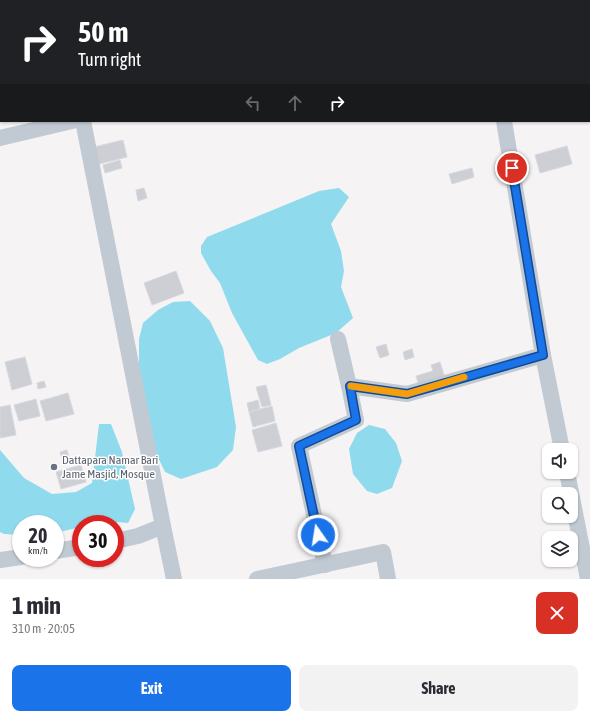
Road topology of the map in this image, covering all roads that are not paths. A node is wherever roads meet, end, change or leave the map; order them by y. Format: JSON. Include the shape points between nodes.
{"nodes":[{"id":1,"x":68,"y":122,"type":"edge"},
{"id":2,"x":83,"y":122,"type":"edge"},
{"id":3,"x":504,"y":122,"type":"edge"},
{"id":4,"x":0,"y":138,"type":"edge"},
{"id":5,"x":338,"y":339,"type":"dead end"},
{"id":6,"x":543,"y":355,"type":"junction"},
{"id":7,"x":350,"y":386,"type":"junction"},
{"id":8,"x":561,"y":443,"type":"edge"},
{"id":9,"x":568,"y":479,"type":"edge"},
{"id":10,"x":163,"y":526,"type":"junction"},
{"id":11,"x":124,"y":539,"type":"edge"},
{"id":12,"x":12,"y":558,"type":"edge"},
{"id":13,"x":0,"y":560,"type":"edge"},
{"id":14,"x":325,"y":565,"type":"junction"},
{"id":15,"x":288,"y":576,"type":"edge"},
{"id":16,"x":174,"y":579,"type":"edge"},
{"id":17,"x":257,"y":579,"type":"edge"},
{"id":18,"x":388,"y":579,"type":"edge"},
{"id":19,"x":588,"y":579,"type":"edge"}],
"edges":[{"from":1,"to":4,"type":"street"},
{"from":2,"to":10,"type":"street"},
{"from":3,"to":6,"type":"street"},
{"from":5,"to":7,"type":"street"},
{"from":6,"to":7,"type":"street","via":[[407,394]]},
{"from":6,"to":8,"type":"street"},
{"from":7,"to":14,"type":"street","via":[[356,420],[299,446]]},
{"from":9,"to":19,"type":"street"},
{"from":10,"to":11,"type":"street"},
{"from":10,"to":16,"type":"street"},
{"from":12,"to":13,"type":"street"},
{"from":14,"to":15,"type":"street"},
{"from":14,"to":18,"type":"street","via":[[383,552]]},
{"from":15,"to":17,"type":"street"}]}
